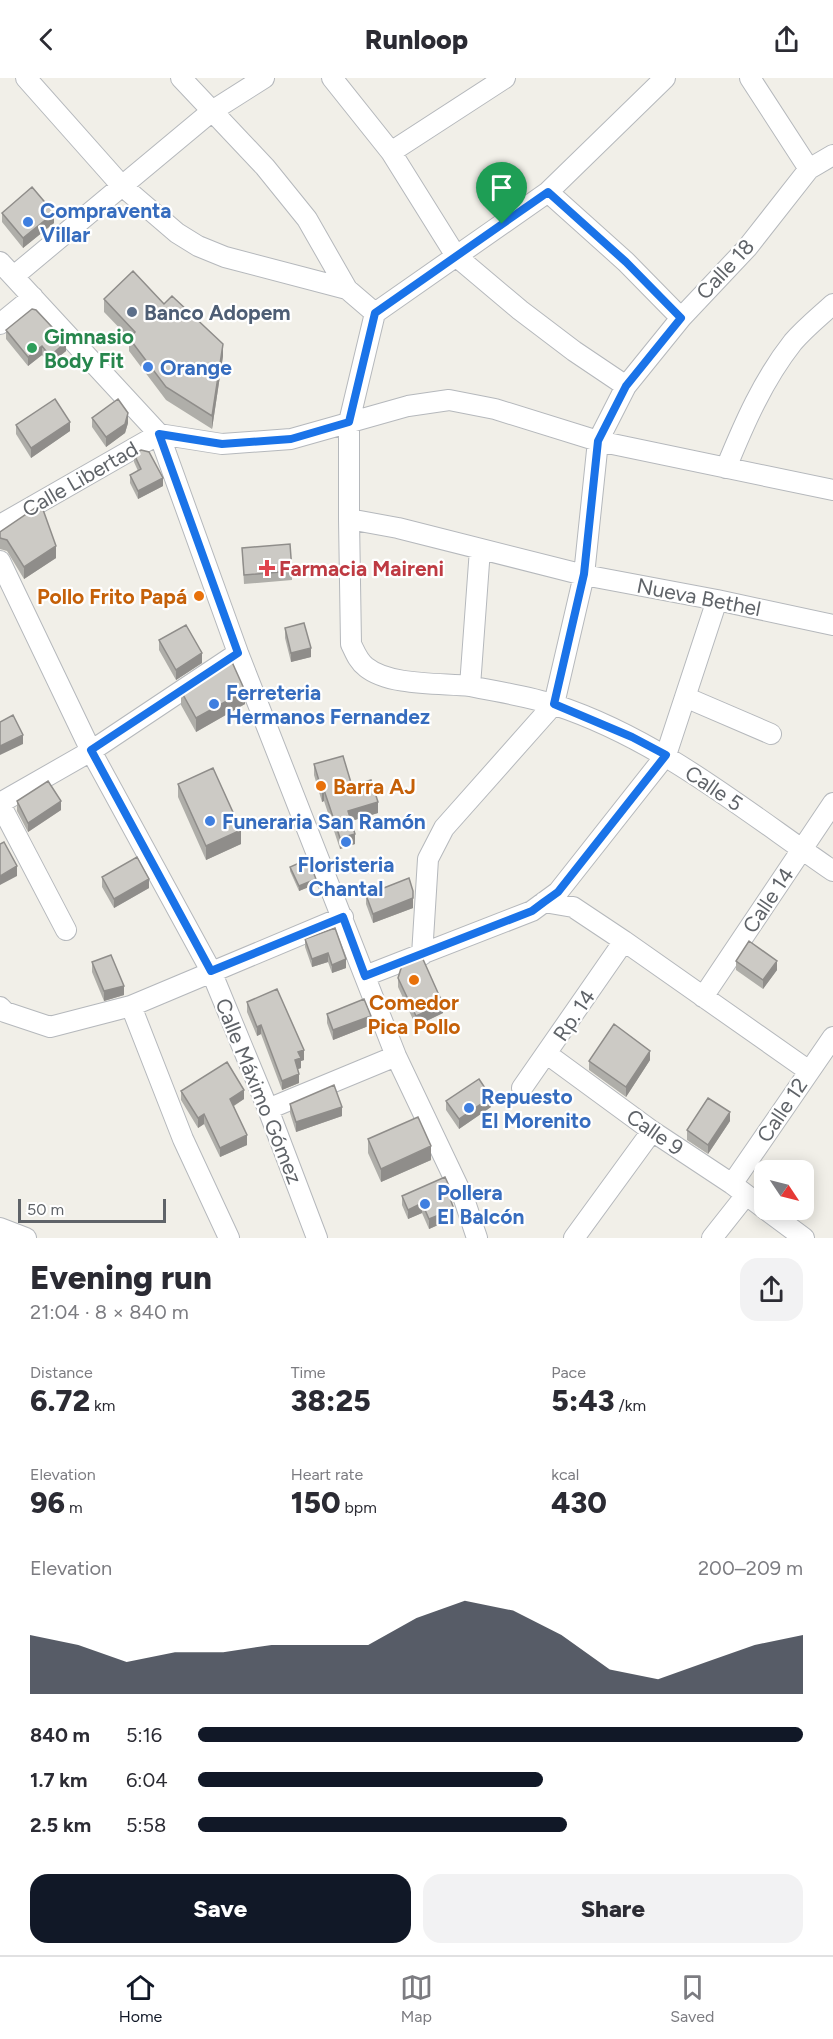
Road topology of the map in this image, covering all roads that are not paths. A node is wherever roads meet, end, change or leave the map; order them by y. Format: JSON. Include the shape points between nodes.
{"nodes":[{"id":1,"x":26,"y":78,"type":"edge"},
{"id":2,"x":181,"y":78,"type":"edge"},
{"id":3,"x":264,"y":78,"type":"edge"},
{"id":4,"x":332,"y":78,"type":"edge"},
{"id":5,"x":505,"y":78,"type":"edge"},
{"id":6,"x":665,"y":78,"type":"edge"},
{"id":7,"x":750,"y":78,"type":"edge"},
{"id":8,"x":212,"y":111,"type":"junction"},
{"id":9,"x":391,"y":152,"type":"junction"},
{"id":10,"x":833,"y":155,"type":"edge"},
{"id":11,"x":809,"y":169,"type":"junction"},
{"id":12,"x":122,"y":185,"type":"junction"},
{"id":13,"x":548,"y":192,"type":"junction"},
{"id":14,"x":456,"y":256,"type":"junction"},
{"id":15,"x":7,"y":269,"type":"edge"},
{"id":16,"x":347,"y":289,"type":"junction"},
{"id":17,"x":33,"y":297,"type":"junction"},
{"id":18,"x":375,"y":313,"type":"junction"},
{"id":19,"x":829,"y":316,"type":"edge"},
{"id":20,"x":681,"y":318,"type":"junction"},
{"id":21,"x":0,"y":324,"type":"edge"},
{"id":22,"x":626,"y":386,"type":"junction"},
{"id":23,"x":349,"y":422,"type":"junction"},
{"id":24,"x":159,"y":434,"type":"junction"},
{"id":25,"x":598,"y":441,"type":"junction"},
{"id":26,"x":726,"y":468,"type":"junction"},
{"id":27,"x":833,"y":490,"type":"edge"},
{"id":28,"x":349,"y":519,"type":"junction"},
{"id":29,"x":0,"y":525,"type":"edge"},
{"id":30,"x":480,"y":549,"type":"junction"},
{"id":31,"x":0,"y":561,"type":"edge"},
{"id":32,"x":584,"y":574,"type":"junction"},
{"id":33,"x":717,"y":600,"type":"junction"},
{"id":34,"x":833,"y":625,"type":"edge"},
{"id":35,"x":238,"y":653,"type":"junction"},
{"id":36,"x":470,"y":686,"type":"junction"},
{"id":37,"x":685,"y":697,"type":"junction"},
{"id":38,"x":554,"y":704,"type":"junction"},
{"id":39,"x":771,"y":734,"type":"dead end"},
{"id":40,"x":91,"y":750,"type":"junction"},
{"id":41,"x":666,"y":755,"type":"junction"},
{"id":42,"x":833,"y":803,"type":"edge"},
{"id":43,"x":0,"y":804,"type":"edge"},
{"id":44,"x":802,"y":849,"type":"junction"},
{"id":45,"x":833,"y":871,"type":"edge"},
{"id":46,"x":544,"y":902,"type":"junction"},
{"id":47,"x":343,"y":917,"type":"junction"},
{"id":48,"x":66,"y":930,"type":"dead end"},
{"id":49,"x":624,"y":941,"type":"junction"},
{"id":50,"x":422,"y":955,"type":"junction"},
{"id":51,"x":211,"y":971,"type":"junction"},
{"id":52,"x":365,"y":976,"type":"junction"},
{"id":53,"x":703,"y":997,"type":"junction"},
{"id":54,"x":131,"y":1006,"type":"junction"},
{"id":55,"x":0,"y":1007,"type":"edge"},
{"id":56,"x":833,"y":1037,"type":"edge"},
{"id":57,"x":547,"y":1054,"type":"junction"},
{"id":58,"x":396,"y":1056,"type":"junction"},
{"id":59,"x":809,"y":1071,"type":"junction"},
{"id":60,"x":522,"y":1088,"type":"dead end"},
{"id":61,"x":268,"y":1109,"type":"junction"},
{"id":62,"x":652,"y":1131,"type":"junction"},
{"id":63,"x":739,"y":1189,"type":"junction"},
{"id":64,"x":754,"y":1201,"type":"edge"},
{"id":65,"x":780,"y":1220,"type":"edge"},
{"id":66,"x":0,"y":1228,"type":"edge"},
{"id":67,"x":26,"y":1238,"type":"edge"},
{"id":68,"x":230,"y":1238,"type":"edge"},
{"id":69,"x":317,"y":1238,"type":"edge"},
{"id":70,"x":477,"y":1238,"type":"edge"},
{"id":71,"x":574,"y":1238,"type":"edge"},
{"id":72,"x":712,"y":1238,"type":"edge"},
{"id":73,"x":804,"y":1238,"type":"edge"}],
"edges":[{"from":1,"to":12,"type":"street"},
{"from":2,"to":8,"type":"street"},
{"from":3,"to":8,"type":"street"},
{"from":4,"to":9,"type":"street"},
{"from":5,"to":9,"type":"street"},
{"from":6,"to":13,"type":"street"},
{"from":7,"to":11,"type":"street"},
{"from":8,"to":12,"type":"street"},
{"from":8,"to":16,"type":"street","via":[[265,166],[307,219]]},
{"from":9,"to":14,"type":"street"},
{"from":10,"to":11,"type":"street","name":"Calle 18"},
{"from":11,"to":20,"type":"street","name":"Calle 18","via":[[747,248]]},
{"from":12,"to":15,"type":"street"},
{"from":12,"to":16,"type":"street","via":[[177,233],[198,246],[225,257]]},
{"from":13,"to":14,"type":"street"},
{"from":13,"to":20,"type":"street"},
{"from":14,"to":18,"type":"street"},
{"from":14,"to":22,"type":"street","via":[[520,310]]},
{"from":15,"to":17,"type":"street"},
{"from":16,"to":18,"type":"street"},
{"from":17,"to":21,"type":"street"},
{"from":17,"to":24,"type":"street"},
{"from":18,"to":23,"type":"street","name":"Calle 5"},
{"from":19,"to":26,"type":"street","via":[[794,342],[744,423]]},
{"from":20,"to":22,"type":"street","name":"Calle 18"},
{"from":22,"to":25,"type":"street","name":"Calle 18"},
{"from":23,"to":24,"type":"street","via":[[291,439],[222,444]]},
{"from":23,"to":25,"type":"street","via":[[449,400],[495,409]]},
{"from":23,"to":28,"type":"street","name":"Calle 5"},
{"from":24,"to":29,"type":"street","name":"Calle Libertad"},
{"from":24,"to":35,"type":"street"},
{"from":25,"to":26,"type":"street"},
{"from":25,"to":32,"type":"street","name":"Calle 18"},
{"from":26,"to":27,"type":"street"},
{"from":28,"to":30,"type":"street","name":"Nueva Bethel"},
{"from":28,"to":36,"type":"street","name":"Calle 5","via":[[351,644],[357,656],[365,667],[379,675]]},
{"from":30,"to":32,"type":"street","name":"Nueva Bethel"},
{"from":30,"to":36,"type":"street"},
{"from":31,"to":40,"type":"street","name":"Calle Máximo Gómez"},
{"from":32,"to":33,"type":"street","name":"Nueva Bethel"},
{"from":32,"to":38,"type":"street","name":"Calle 18"},
{"from":33,"to":34,"type":"street","name":"Nueva Bethel"},
{"from":33,"to":37,"type":"street"},
{"from":35,"to":40,"type":"street"},
{"from":35,"to":47,"type":"street"},
{"from":36,"to":38,"type":"street","name":"Calle 5"},
{"from":37,"to":39,"type":"street"},
{"from":37,"to":41,"type":"street"},
{"from":38,"to":41,"type":"street","name":"Calle 5"},
{"from":38,"to":50,"type":"street","via":[[444,828],[428,859]]},
{"from":40,"to":43,"type":"street"},
{"from":40,"to":51,"type":"street","name":"Calle Máximo Gómez"},
{"from":41,"to":44,"type":"street","name":"Calle 5"},
{"from":41,"to":46,"type":"street","via":[[558,892]]},
{"from":42,"to":44,"type":"street","name":"Calle 14"},
{"from":43,"to":48,"type":"street"},
{"from":44,"to":45,"type":"street","name":"Calle 5"},
{"from":44,"to":53,"type":"street","name":"Calle 14"},
{"from":46,"to":49,"type":"street","via":[[573,908]]},
{"from":46,"to":50,"type":"street","via":[[532,911]]},
{"from":47,"to":51,"type":"street"},
{"from":47,"to":52,"type":"street"},
{"from":49,"to":53,"type":"street"},
{"from":49,"to":57,"type":"street","name":"Rp. 14"},
{"from":50,"to":52,"type":"street"},
{"from":51,"to":54,"type":"street"},
{"from":51,"to":61,"type":"street","name":"Calle Máximo Gómez"},
{"from":52,"to":58,"type":"street"},
{"from":53,"to":59,"type":"street"},
{"from":54,"to":55,"type":"street","via":[[50,1027]]},
{"from":54,"to":68,"type":"street","via":[[183,1139]]},
{"from":56,"to":59,"type":"street","name":"Calle 12"},
{"from":57,"to":60,"type":"street","name":"Rp. 14"},
{"from":57,"to":62,"type":"street","name":"Calle 9"},
{"from":58,"to":61,"type":"street"},
{"from":58,"to":70,"type":"street","via":[[464,1199]]},
{"from":59,"to":63,"type":"street","name":"Calle 12"},
{"from":61,"to":69,"type":"street","name":"Calle Máximo Gómez"},
{"from":62,"to":63,"type":"street","name":"Calle 9"},
{"from":62,"to":71,"type":"street"},
{"from":63,"to":64,"type":"street","name":"Calle 9"},
{"from":63,"to":72,"type":"street","name":"Calle 12"},
{"from":65,"to":73,"type":"street","name":"Calle 9"},
{"from":66,"to":67,"type":"street"}]}
